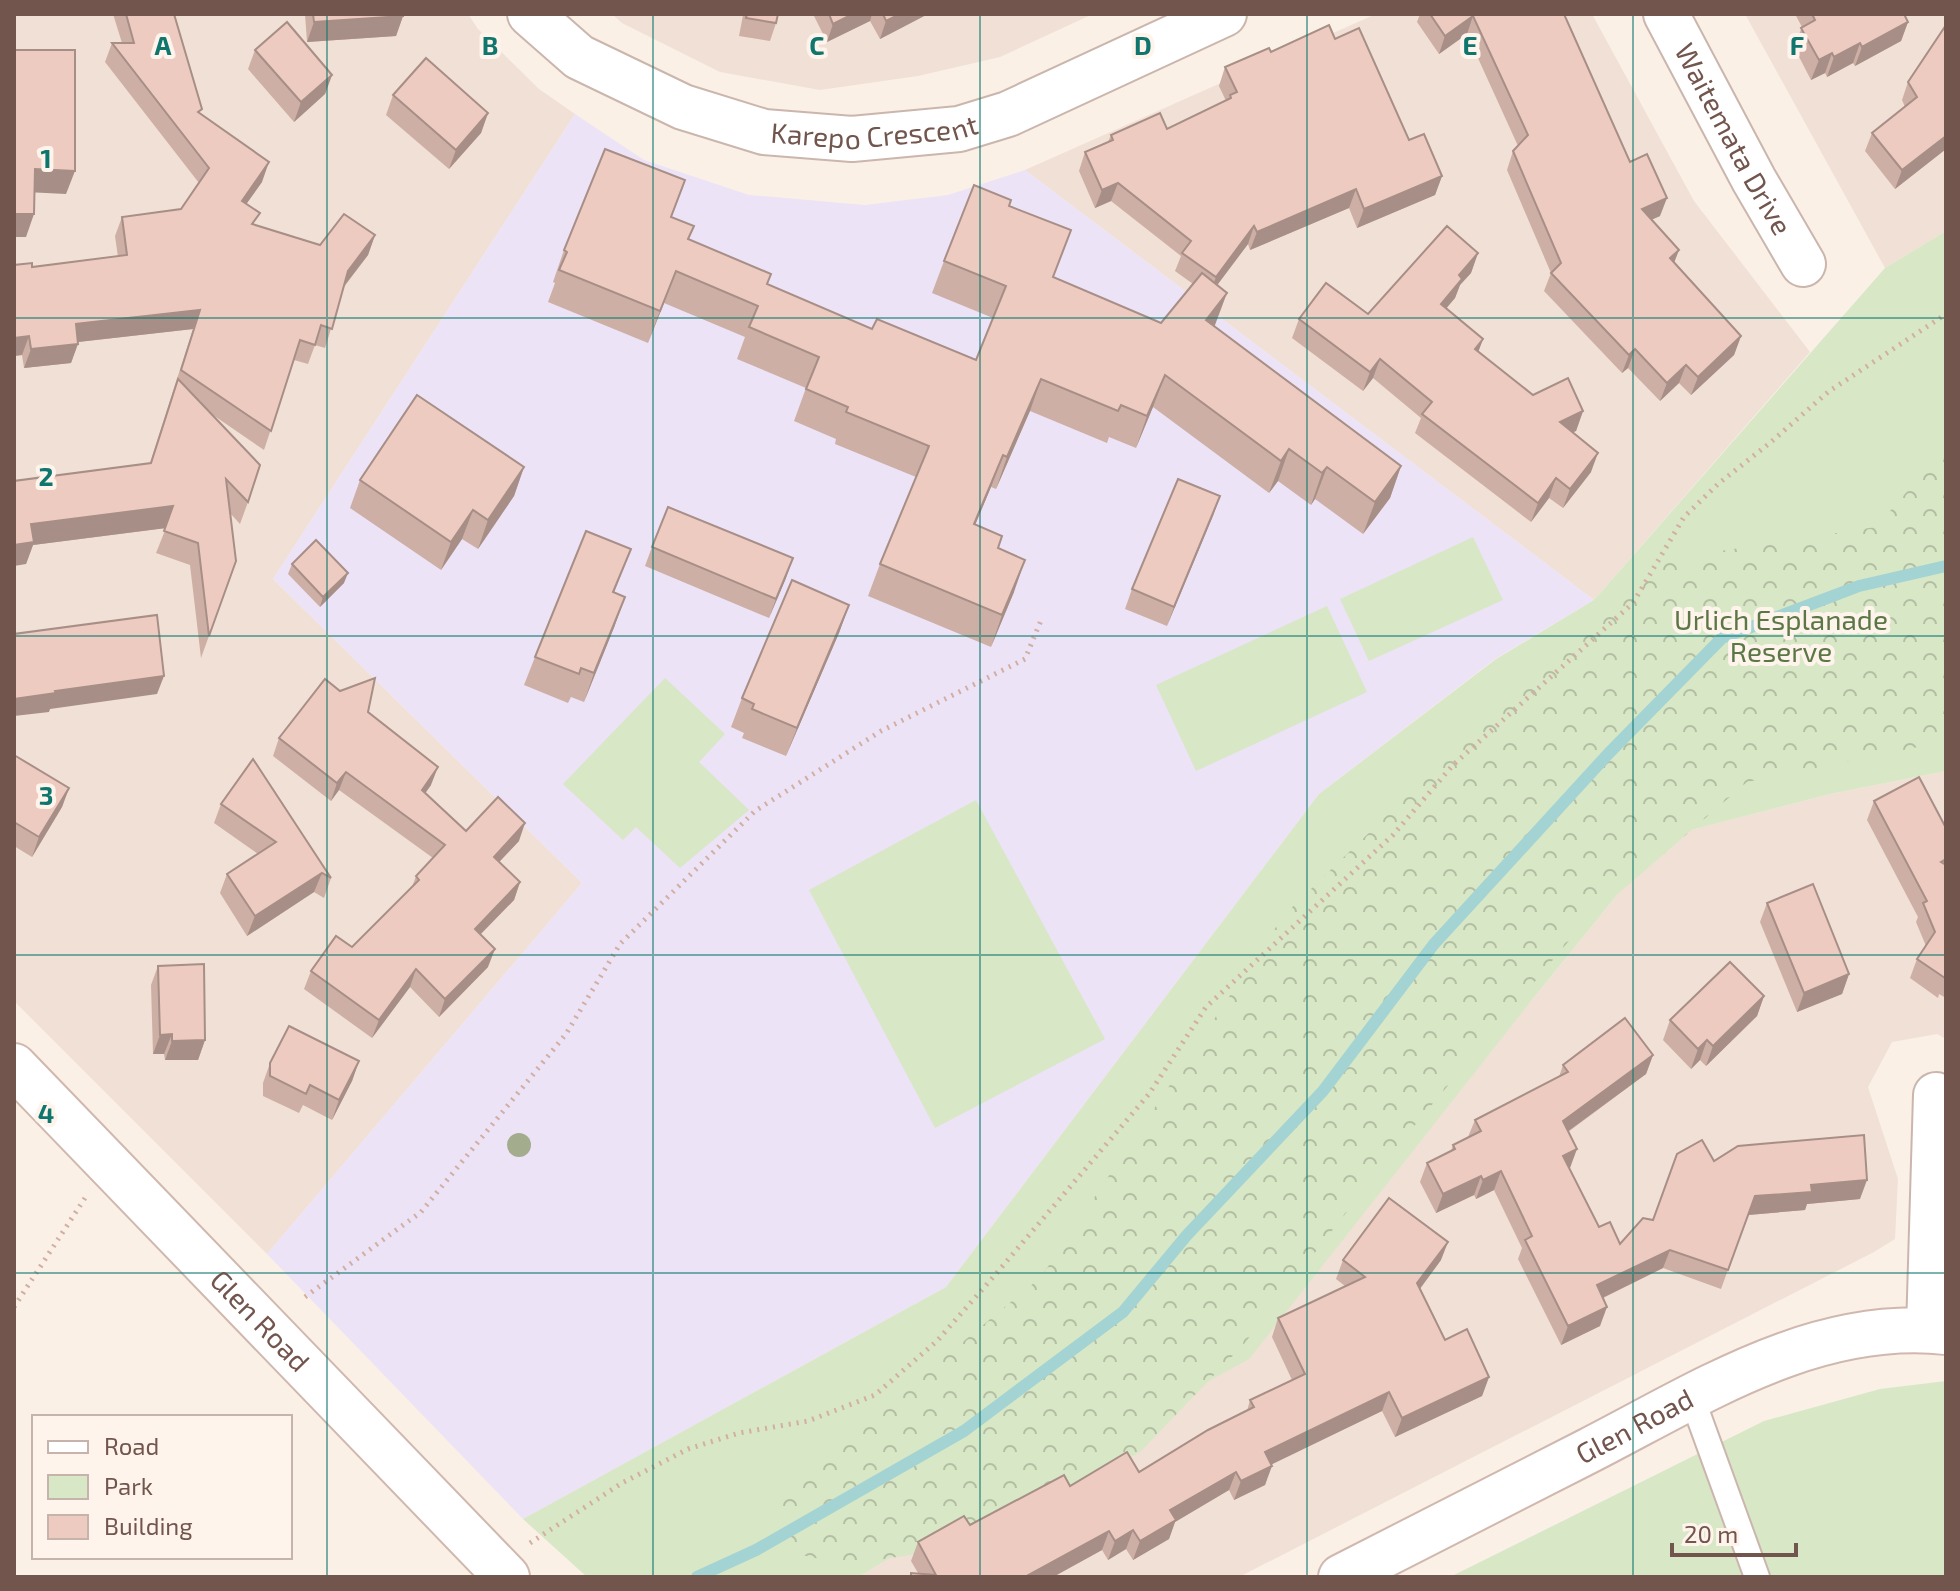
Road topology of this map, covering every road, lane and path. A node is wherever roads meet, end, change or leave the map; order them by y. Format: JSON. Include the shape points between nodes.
{"nodes":[{"id":1,"x":530,"y":14,"type":"edge"},
{"id":2,"x":1224,"y":14,"type":"edge"},
{"id":3,"x":1666,"y":14,"type":"edge"},
{"id":4,"x":1803,"y":264,"type":"dead end"},
{"id":5,"x":1946,"y":314,"type":"edge"},
{"id":6,"x":1042,"y":618,"type":"dead end"},
{"id":7,"x":14,"y":1066,"type":"edge"},
{"id":8,"x":1936,"y":1095,"type":"dead end"},
{"id":9,"x":108,"y":1164,"type":"junction"},
{"id":10,"x":305,"y":1297,"type":"dead end"},
{"id":11,"x":14,"y":1307,"type":"edge"},
{"id":12,"x":1937,"y":1331,"type":"edge"},
{"id":13,"x":1692,"y":1398,"type":"junction"},
{"id":14,"x":516,"y":1561,"type":"edge"},
{"id":15,"x":1341,"y":1577,"type":"edge"},
{"id":16,"x":1757,"y":1577,"type":"edge"}],
"edges":[{"from":1,"to":2,"type":"street","name":"Karepo Crescent","via":[[579,57],[683,107],[764,132],[852,139],[959,129],[1008,114]]},
{"from":3,"to":4,"type":"street","name":"Waitemata Drive"},
{"from":5,"to":14,"type":"path","via":[[1828,392],[1684,517],[1633,603],[1453,765],[1393,835],[1206,1007],[1149,1094],[937,1341],[875,1395],[808,1421],[688,1449],[622,1483]]},
{"from":6,"to":10,"type":"path","via":[[1025,659],[881,731],[755,811],[620,944],[566,1034],[421,1212]]},
{"from":7,"to":9,"type":"street","name":"Glen Road"},
{"from":8,"to":12,"type":"street"},
{"from":9,"to":11,"type":"path"},
{"from":9,"to":14,"type":"street","name":"Glen Road"},
{"from":12,"to":13,"type":"street","name":"Glen Road","via":[[1859,1333],[1806,1346]]},
{"from":13,"to":15,"type":"street","name":"Glen Road"},
{"from":13,"to":16,"type":"lane"}]}
